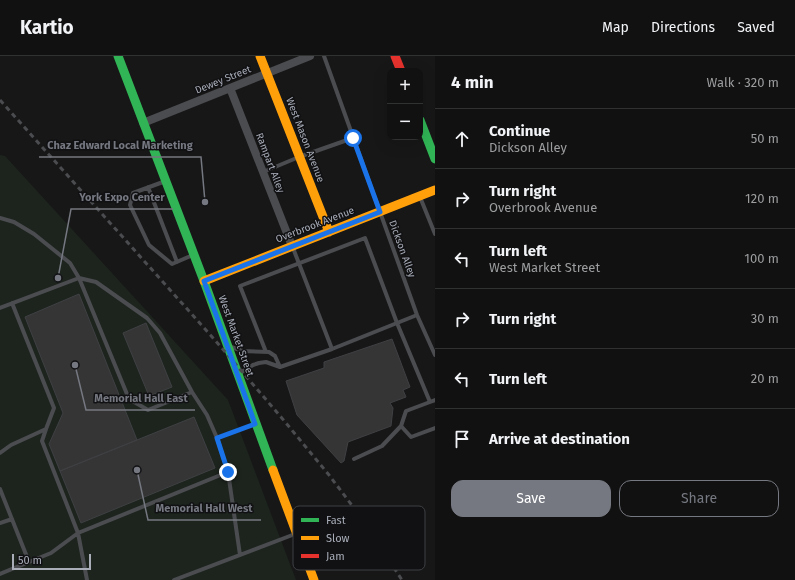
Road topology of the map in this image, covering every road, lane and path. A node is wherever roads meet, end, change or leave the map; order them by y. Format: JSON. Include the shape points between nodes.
{"nodes":[{"id":1,"x":118,"y":56,"type":"edge"},
{"id":2,"x":260,"y":56,"type":"edge"},
{"id":3,"x":310,"y":56,"type":"edge"},
{"id":4,"x":324,"y":56,"type":"edge"},
{"id":5,"x":396,"y":56,"type":"edge"},
{"id":6,"x":400,"y":68,"type":"edge"},
{"id":7,"x":267,"y":73,"type":"junction"},
{"id":8,"x":230,"y":88,"type":"junction"},
{"id":9,"x":143,"y":123,"type":"junction"},
{"id":10,"x":423,"y":128,"type":"edge"},
{"id":11,"x":353,"y":138,"type":"junction"},
{"id":12,"x":299,"y":157,"type":"junction"},
{"id":13,"x":435,"y":159,"type":"edge"},
{"id":14,"x":263,"y":172,"type":"junction"},
{"id":15,"x":166,"y":181,"type":"junction"},
{"id":16,"x":148,"y":188,"type":"junction"},
{"id":17,"x":435,"y":190,"type":"edge"},
{"id":18,"x":420,"y":196,"type":"junction"},
{"id":19,"x":380,"y":212,"type":"junction"},
{"id":20,"x":0,"y":218,"type":"edge"},
{"id":21,"x":434,"y":228,"type":"edge"},
{"id":22,"x":329,"y":232,"type":"junction"},
{"id":23,"x":435,"y":234,"type":"edge"},
{"id":24,"x":292,"y":246,"type":"junction"},
{"id":25,"x":194,"y":255,"type":"junction"},
{"id":26,"x":177,"y":262,"type":"junction"},
{"id":27,"x":298,"y":264,"type":"junction"},
{"id":28,"x":79,"y":278,"type":"junction"},
{"id":29,"x":204,"y":281,"type":"junction"},
{"id":30,"x":12,"y":304,"type":"junction"},
{"id":31,"x":0,"y":308,"type":"edge"},
{"id":32,"x":417,"y":315,"type":"junction"},
{"id":33,"x":397,"y":323,"type":"junction"},
{"id":34,"x":228,"y":346,"type":"junction"},
{"id":35,"x":332,"y":348,"type":"junction"},
{"id":36,"x":266,"y":352,"type":"junction"},
{"id":37,"x":435,"y":355,"type":"edge"},
{"id":38,"x":280,"y":366,"type":"junction"},
{"id":39,"x":238,"y":374,"type":"junction"},
{"id":40,"x":192,"y":392,"type":"junction"},
{"id":41,"x":435,"y":400,"type":"edge"},
{"id":42,"x":430,"y":402,"type":"junction"},
{"id":43,"x":255,"y":424,"type":"junction"},
{"id":44,"x":401,"y":426,"type":"junction"},
{"id":45,"x":435,"y":428,"type":"edge"},
{"id":46,"x":46,"y":429,"type":"junction"},
{"id":47,"x":217,"y":438,"type":"junction"},
{"id":48,"x":0,"y":453,"type":"edge"},
{"id":49,"x":354,"y":459,"type":"dead end"},
{"id":50,"x":228,"y":472,"type":"junction"},
{"id":51,"x":0,"y":489,"type":"edge"},
{"id":52,"x":12,"y":518,"type":"junction"},
{"id":53,"x":0,"y":523,"type":"edge"},
{"id":54,"x":293,"y":525,"type":"edge"},
{"id":55,"x":78,"y":533,"type":"junction"},
{"id":56,"x":293,"y":534,"type":"edge"},
{"id":57,"x":240,"y":555,"type":"junction"},
{"id":58,"x":29,"y":562,"type":"junction"},
{"id":59,"x":310,"y":570,"type":"edge"},
{"id":60,"x":0,"y":574,"type":"edge"},
{"id":61,"x":87,"y":580,"type":"edge"},
{"id":62,"x":174,"y":580,"type":"edge"},
{"id":63,"x":314,"y":580,"type":"edge"}],
"edges":[{"from":1,"to":9,"type":"main road","name":"West Market Street"},
{"from":2,"to":7,"type":"main road","name":"West Mason Avenue"},
{"from":3,"to":7,"type":"street","name":"Dewey Street"},
{"from":4,"to":11,"type":"lane","name":"Dickson Alley"},
{"from":5,"to":6,"type":"main road"},
{"from":7,"to":8,"type":"street","name":"Dewey Street"},
{"from":7,"to":12,"type":"main road","name":"West Mason Avenue"},
{"from":8,"to":9,"type":"street","name":"Dewey Street"},
{"from":8,"to":14,"type":"street","name":"Rampart Alley"},
{"from":9,"to":15,"type":"main road","name":"West Market Street"},
{"from":10,"to":13,"type":"main road"},
{"from":11,"to":12,"type":"lane"},
{"from":11,"to":19,"type":"lane","name":"Dickson Alley"},
{"from":12,"to":14,"type":"lane"},
{"from":12,"to":22,"type":"main road","name":"West Mason Avenue"},
{"from":14,"to":24,"type":"street","name":"Rampart Alley"},
{"from":15,"to":16,"type":"lane"},
{"from":15,"to":25,"type":"main road","name":"West Market Street"},
{"from":16,"to":26,"type":"lane","via":[[157,217]]},
{"from":16,"to":26,"type":"lane","via":[[133,193],[130,205],[138,217],[149,245],[172,264]]},
{"from":17,"to":18,"type":"main road","name":"Overbrook Avenue"},
{"from":18,"to":19,"type":"main road","name":"Overbrook Avenue"},
{"from":18,"to":21,"type":"lane"},
{"from":19,"to":22,"type":"main road","name":"Overbrook Avenue"},
{"from":19,"to":32,"type":"lane","name":"Dickson Alley"},
{"from":20,"to":28,"type":"lane","via":[[14,222],[34,234],[70,263]]},
{"from":21,"to":23,"type":"lane"},
{"from":22,"to":24,"type":"main road","name":"Overbrook Avenue"},
{"from":24,"to":27,"type":"lane"},
{"from":24,"to":29,"type":"main road","name":"Overbrook Avenue"},
{"from":25,"to":26,"type":"lane"},
{"from":25,"to":29,"type":"main road","name":"West Market Street"},
{"from":27,"to":33,"type":"lane","via":[[365,238]]},
{"from":27,"to":35,"type":"lane"},
{"from":27,"to":36,"type":"lane","via":[[240,286]]},
{"from":28,"to":30,"type":"lane"},
{"from":28,"to":40,"type":"lane","via":[[96,282],[147,318],[160,333]]},
{"from":28,"to":40,"type":"lane","via":[[129,399],[148,410]]},
{"from":29,"to":34,"type":"main road","name":"West Market Street"},
{"from":30,"to":31,"type":"lane"},
{"from":30,"to":46,"type":"lane","via":[[54,408]]},
{"from":32,"to":33,"type":"lane"},
{"from":32,"to":37,"type":"lane","name":"Dickson Alley"},
{"from":33,"to":35,"type":"lane"},
{"from":33,"to":42,"type":"lane"},
{"from":34,"to":36,"type":"lane","via":[[243,351]]},
{"from":34,"to":39,"type":"main road","name":"West Market Street"},
{"from":35,"to":38,"type":"lane"},
{"from":36,"to":38,"type":"lane","via":[[275,356]]},
{"from":38,"to":39,"type":"lane","via":[[259,363]]},
{"from":39,"to":43,"type":"main road","name":"West Market Street"},
{"from":40,"to":47,"type":"lane","via":[[207,415]]},
{"from":41,"to":42,"type":"lane"},
{"from":42,"to":44,"type":"lane","via":[[406,411]]},
{"from":43,"to":47,"type":"path"},
{"from":43,"to":54,"type":"main road","name":"West Market Street"},
{"from":44,"to":45,"type":"lane","via":[[411,437]]},
{"from":44,"to":49,"type":"lane","via":[[382,446]]},
{"from":46,"to":48,"type":"lane","via":[[11,445]]},
{"from":46,"to":55,"type":"lane","via":[[42,441]]},
{"from":47,"to":50,"type":"lane"},
{"from":50,"to":55,"type":"lane"},
{"from":50,"to":57,"type":"lane"},
{"from":51,"to":52,"type":"lane"},
{"from":52,"to":53,"type":"lane"},
{"from":52,"to":58,"type":"lane"},
{"from":55,"to":58,"type":"lane","via":[[52,553]]},
{"from":55,"to":61,"type":"lane"},
{"from":56,"to":57,"type":"lane"},
{"from":57,"to":62,"type":"lane"},
{"from":58,"to":60,"type":"lane"},
{"from":59,"to":63,"type":"main road","name":"West Market Street"}]}
